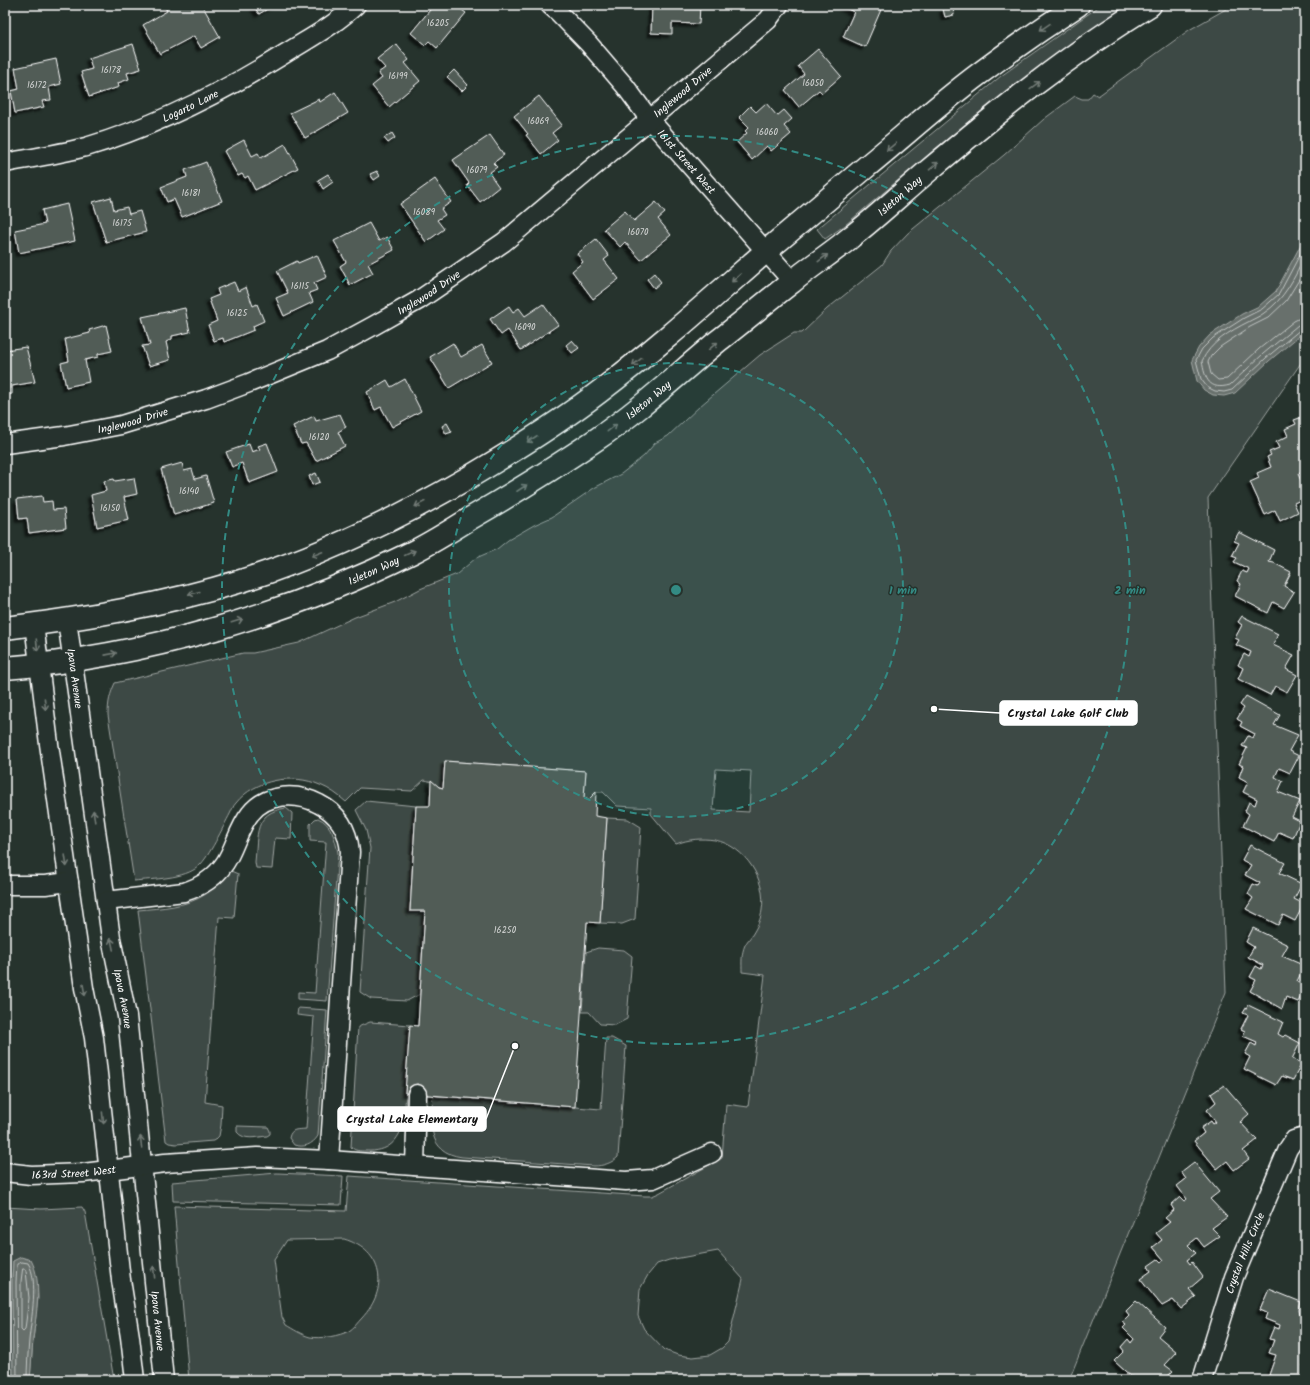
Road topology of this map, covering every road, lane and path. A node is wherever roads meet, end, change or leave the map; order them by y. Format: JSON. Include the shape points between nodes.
{"nodes":[{"id":1,"x":356,"y":5,"type":"edge"},
{"id":2,"x":550,"y":5,"type":"edge"},
{"id":3,"x":779,"y":5,"type":"edge"},
{"id":4,"x":1078,"y":5,"type":"edge"},
{"id":5,"x":1150,"y":5,"type":"edge"},
{"id":6,"x":650,"y":120,"type":"junction"},
{"id":7,"x":5,"y":163,"type":"edge"},
{"id":8,"x":765,"y":252,"type":"junction"},
{"id":9,"x":792,"y":281,"type":"junction"},
{"id":10,"x":5,"y":444,"type":"edge"},
{"id":11,"x":67,"y":620,"type":"junction"},
{"id":12,"x":34,"y":624,"type":"junction"},
{"id":13,"x":5,"y":628,"type":"edge"},
{"id":14,"x":73,"y":660,"type":"junction"},
{"id":15,"x":40,"y":666,"type":"junction"},
{"id":16,"x":5,"y":668,"type":"edge"},
{"id":17,"x":69,"y":882,"type":"junction"},
{"id":18,"x":5,"y":885,"type":"edge"},
{"id":19,"x":106,"y":901,"type":"junction"},
{"id":20,"x":417,"y":1094,"type":"dead end"},
{"id":21,"x":1305,"y":1136,"type":"edge"},
{"id":22,"x":712,"y":1153,"type":"dead end"},
{"id":23,"x":329,"y":1160,"type":"junction"},
{"id":24,"x":143,"y":1166,"type":"junction"},
{"id":25,"x":416,"y":1166,"type":"junction"},
{"id":26,"x":108,"y":1170,"type":"junction"},
{"id":27,"x":5,"y":1172,"type":"edge"},
{"id":28,"x":135,"y":1380,"type":"edge"},
{"id":29,"x":164,"y":1380,"type":"edge"},
{"id":30,"x":1202,"y":1380,"type":"edge"}],
"edges":[{"from":1,"to":7,"type":"street","name":"Logarto Lane","via":[[342,18],[260,69],[179,112],[131,132],[84,147]]},
{"from":2,"to":6,"type":"street","name":"161st Street West","via":[[589,44]]},
{"from":3,"to":6,"type":"street","name":"Inglewood Drive","via":[[768,20]]},
{"from":4,"to":8,"type":"main road","one_way":true,"via":[[976,76]]},
{"from":9,"to":5,"type":"main road","name":"Isleton Way","one_way":true,"via":[[850,238],[1017,98],[1124,20]]},
{"from":6,"to":8,"type":"street","name":"161st Street West"},
{"from":6,"to":10,"type":"street","name":"Inglewood Drive","via":[[504,242],[419,300],[328,351],[206,399],[121,425]]},
{"from":8,"to":9,"type":"street","name":"161st Street West"},
{"from":8,"to":11,"type":"main road","one_way":true,"via":[[635,364],[565,417],[488,466],[386,523],[297,562],[240,581],[138,607]]},
{"from":14,"to":9,"type":"main road","name":"Isleton Way","one_way":true,"via":[[176,639],[285,607],[340,586],[416,551],[512,494],[598,438]]},
{"from":11,"to":12,"type":"main road"},
{"from":11,"to":14,"type":"street","name":"Ipava Avenue"},
{"from":12,"to":13,"type":"main road"},
{"from":12,"to":15,"type":"street","one_way":true},
{"from":14,"to":15,"type":"main road","name":"Isleton Way"},
{"from":19,"to":14,"type":"street","name":"Ipava Avenue","one_way":true},
{"from":15,"to":16,"type":"main road","name":"Isleton Way"},
{"from":15,"to":17,"type":"street","one_way":true},
{"from":17,"to":18,"type":"street"},
{"from":17,"to":26,"type":"street","one_way":true,"via":[[94,1038]]},
{"from":19,"to":23,"type":"street","via":[[195,889],[225,863],[250,814],[257,806],[277,797],[304,797],[327,808],[340,820],[346,830],[350,852]]},
{"from":24,"to":19,"type":"street","name":"Ipava Avenue","one_way":true,"via":[[127,1016]]},
{"from":20,"to":25,"type":"street"},
{"from":21,"to":30,"type":"street","name":"Crystal Hills Circle","via":[[1294,1140],[1288,1148],[1247,1245],[1230,1288]]},
{"from":22,"to":25,"type":"street","name":"163rd Street West","via":[[653,1179],[626,1182]]},
{"from":23,"to":24,"type":"street","name":"163rd Street West","via":[[257,1157]]},
{"from":23,"to":25,"type":"street","name":"163rd Street West"},
{"from":24,"to":26,"type":"street","name":"163rd Street West"},
{"from":29,"to":24,"type":"street","name":"Ipava Avenue","one_way":true},
{"from":26,"to":27,"type":"street","name":"163rd Street West","via":[[31,1175]]},
{"from":26,"to":28,"type":"street"}]}
